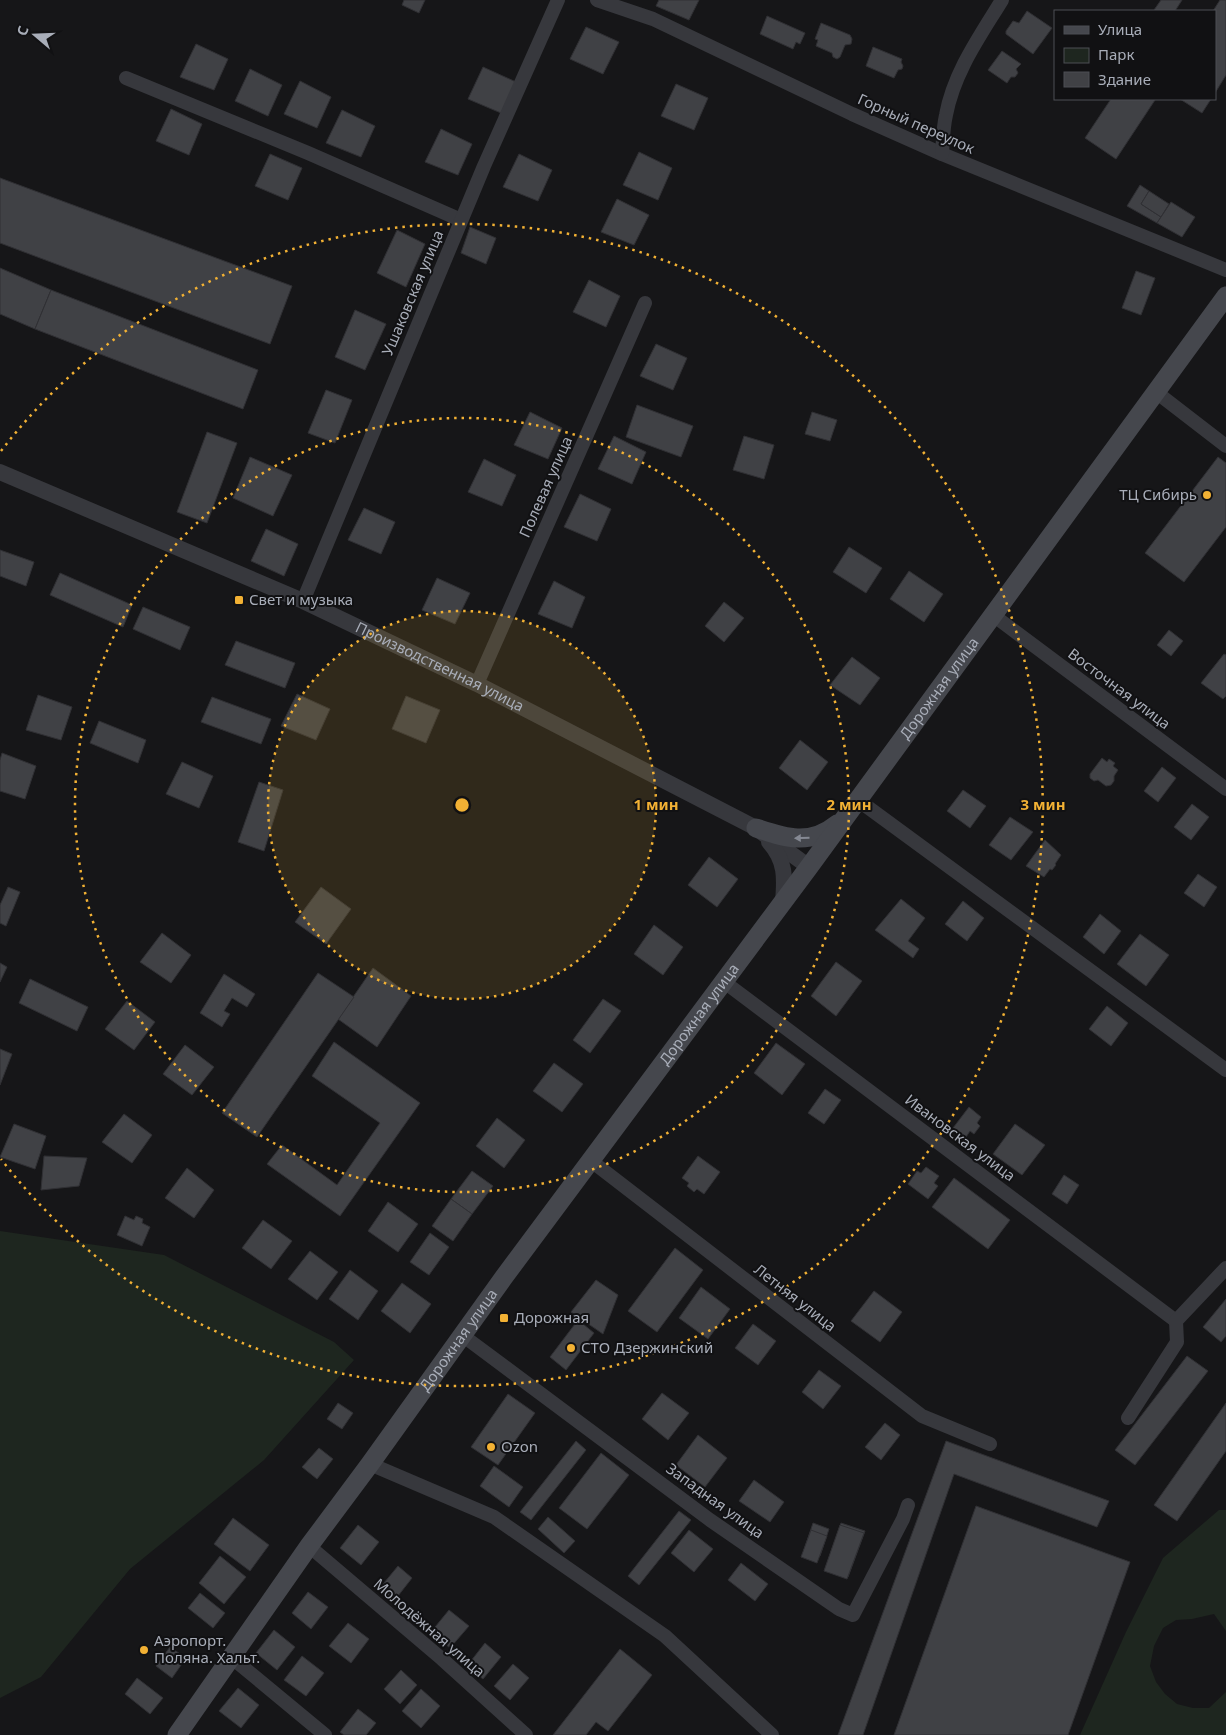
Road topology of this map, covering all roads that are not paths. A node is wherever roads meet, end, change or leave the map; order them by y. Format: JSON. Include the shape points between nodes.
{"nodes":[{"id":1,"x":558,"y":0,"type":"edge"},
{"id":2,"x":597,"y":0,"type":"edge"},
{"id":3,"x":1002,"y":0,"type":"edge"},
{"id":4,"x":126,"y":78,"type":"dead end"},
{"id":5,"x":942,"y":154,"type":"junction"},
{"id":6,"x":462,"y":220,"type":"junction"},
{"id":7,"x":1226,"y":270,"type":"edge"},
{"id":8,"x":1226,"y":296,"type":"edge"},
{"id":9,"x":645,"y":302,"type":"dead end"},
{"id":10,"x":1156,"y":392,"type":"junction"},
{"id":11,"x":1226,"y":446,"type":"edge"},
{"id":12,"x":0,"y":472,"type":"edge"},
{"id":13,"x":303,"y":601,"type":"junction"},
{"id":14,"x":993,"y":615,"type":"junction"},
{"id":15,"x":476,"y":684,"type":"junction"},
{"id":16,"x":1226,"y":789,"type":"edge"},
{"id":17,"x":858,"y":800,"type":"junction"},
{"id":18,"x":844,"y":819,"type":"junction"},
{"id":19,"x":756,"y":828,"type":"junction"},
{"id":20,"x":809,"y":867,"type":"junction"},
{"id":21,"x":783,"y":902,"type":"junction"},
{"id":22,"x":724,"y":981,"type":"junction"},
{"id":23,"x":1226,"y":1070,"type":"edge"},
{"id":24,"x":590,"y":1160,"type":"junction"},
{"id":25,"x":1226,"y":1268,"type":"edge"},
{"id":26,"x":1176,"y":1321,"type":"junction"},
{"id":27,"x":462,"y":1335,"type":"junction"},
{"id":28,"x":1128,"y":1418,"type":"dead end"},
{"id":29,"x":990,"y":1444,"type":"dead end"},
{"id":30,"x":370,"y":1464,"type":"junction"},
{"id":31,"x":908,"y":1505,"type":"dead end"},
{"id":32,"x":309,"y":1546,"type":"junction"},
{"id":33,"x":231,"y":1657,"type":"junction"},
{"id":34,"x":177,"y":1735,"type":"edge"},
{"id":35,"x":325,"y":1735,"type":"edge"},
{"id":36,"x":526,"y":1735,"type":"edge"},
{"id":37,"x":772,"y":1735,"type":"edge"}],
"edges":[{"from":1,"to":6,"type":"street","name":"Ушаковская улица"},
{"from":2,"to":5,"type":"street","name":"Горный переулок","via":[[653,19]]},
{"from":3,"to":5,"type":"street","via":[[968,55],[954,85],[946,115]]},
{"from":4,"to":6,"type":"street"},
{"from":5,"to":7,"type":"street","name":"Горный переулок"},
{"from":6,"to":13,"type":"street","name":"Ушаковская улица"},
{"from":8,"to":10,"type":"main road","name":"Дорожная улица"},
{"from":9,"to":15,"type":"street","name":"Полевая улица"},
{"from":10,"to":11,"type":"street"},
{"from":10,"to":14,"type":"main road","name":"Дорожная улица"},
{"from":12,"to":13,"type":"street","name":"Производственная улица"},
{"from":13,"to":15,"type":"street","name":"Производственная улица"},
{"from":14,"to":16,"type":"street","name":"Восточная улица"},
{"from":14,"to":17,"type":"main road","name":"Дорожная улица"},
{"from":15,"to":19,"type":"street","name":"Производственная улица"},
{"from":17,"to":18,"type":"main road","name":"Дорожная улица"},
{"from":17,"to":23,"type":"street"},
{"from":18,"to":19,"type":"main road","one_way":true,"via":[[828,831],[810,838],[792,838]]},
{"from":18,"to":20,"type":"main road","name":"Дорожная улица"},
{"from":19,"to":20,"type":"street","name":"Производственная улица"},
{"from":19,"to":21,"type":"street","via":[[774,847],[781,861],[785,874]]},
{"from":20,"to":21,"type":"main road","name":"Дорожная улица"},
{"from":21,"to":22,"type":"main road","name":"Дорожная улица"},
{"from":22,"to":24,"type":"main road","name":"Дорожная улица"},
{"from":22,"to":26,"type":"street","name":"Ивановская улица"},
{"from":24,"to":27,"type":"main road","name":"Дорожная улица"},
{"from":24,"to":29,"type":"street","name":"Летняя улица","via":[[922,1416]]},
{"from":25,"to":26,"type":"street"},
{"from":26,"to":28,"type":"street","via":[[1177,1342]]},
{"from":27,"to":30,"type":"main road","name":"Дорожная улица"},
{"from":27,"to":31,"type":"street","name":"Западная улица","via":[[710,1520],[839,1609],[853,1615]]},
{"from":30,"to":32,"type":"main road","name":"Дорожная улица"},
{"from":30,"to":37,"type":"street","via":[[494,1517],[665,1636]]},
{"from":32,"to":33,"type":"main road","name":"Дорожная улица"},
{"from":32,"to":36,"type":"street","name":"Молодёжная улица"},
{"from":33,"to":34,"type":"main road","name":"Дорожная улица"},
{"from":33,"to":35,"type":"street"}]}
